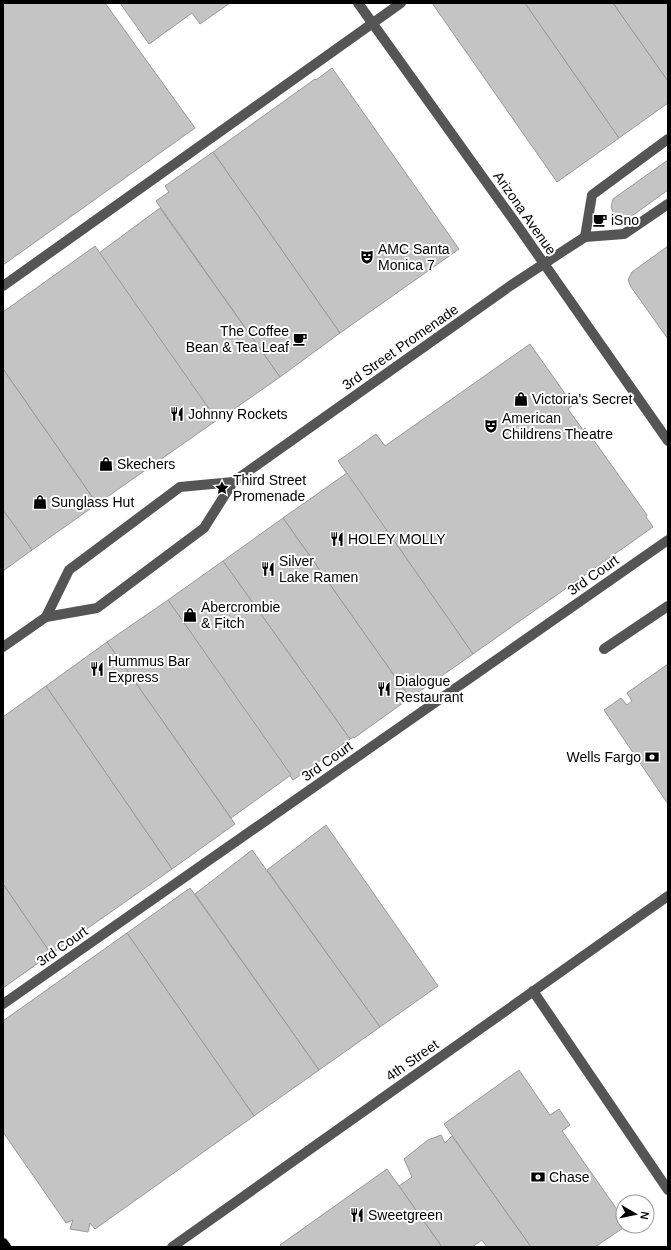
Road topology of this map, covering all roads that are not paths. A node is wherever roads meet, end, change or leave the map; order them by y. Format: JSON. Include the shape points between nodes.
{"nodes":[{"id":1,"x":358,"y":3,"type":"edge"},
{"id":2,"x":401,"y":3,"type":"edge"},
{"id":3,"x":372,"y":23,"type":"junction"},
{"id":4,"x":668,"y":139,"type":"edge"},
{"id":5,"x":668,"y":204,"type":"edge"},
{"id":6,"x":585,"y":237,"type":"junction"},
{"id":7,"x":544,"y":264,"type":"junction"},
{"id":8,"x":3,"y":286,"type":"edge"},
{"id":9,"x":668,"y":441,"type":"edge"},
{"id":10,"x":233,"y":482,"type":"junction"},
{"id":11,"x":668,"y":540,"type":"edge"},
{"id":12,"x":668,"y":606,"type":"edge"},
{"id":13,"x":46,"y":617,"type":"junction"},
{"id":14,"x":3,"y":647,"type":"edge"},
{"id":15,"x":604,"y":649,"type":"dead end"},
{"id":16,"x":668,"y":896,"type":"edge"},
{"id":17,"x":533,"y":991,"type":"junction"},
{"id":18,"x":3,"y":1004,"type":"edge"},
{"id":19,"x":668,"y":1190,"type":"edge"},
{"id":20,"x":3,"y":1243,"type":"edge"},
{"id":21,"x":6,"y":1247,"type":"edge"},
{"id":22,"x":172,"y":1247,"type":"edge"}],
"edges":[{"from":1,"to":3,"type":"street","name":"Arizona Avenue"},
{"from":2,"to":3,"type":"street"},
{"from":3,"to":7,"type":"street","name":"Arizona Avenue"},
{"from":3,"to":8,"type":"street"},
{"from":4,"to":6,"type":"street","via":[[592,195]]},
{"from":5,"to":6,"type":"street","name":"3rd Street Promenade","via":[[624,234]]},
{"from":6,"to":7,"type":"street","name":"3rd Street Promenade"},
{"from":7,"to":9,"type":"street","name":"Arizona Avenue"},
{"from":7,"to":10,"type":"street","name":"3rd Street Promenade"},
{"from":10,"to":13,"type":"street","name":"3rd Street Promenade","via":[[204,528],[97,608]]},
{"from":10,"to":13,"type":"street","name":"3rd Street Promenade","via":[[180,487],[69,570]]},
{"from":11,"to":18,"type":"street","name":"3rd Court"},
{"from":12,"to":15,"type":"street"},
{"from":13,"to":14,"type":"street","name":"3rd Street Promenade"},
{"from":16,"to":17,"type":"street","name":"4th Street"},
{"from":17,"to":19,"type":"street"},
{"from":17,"to":22,"type":"street","name":"4th Street"},
{"from":20,"to":21,"type":"main road"}]}
